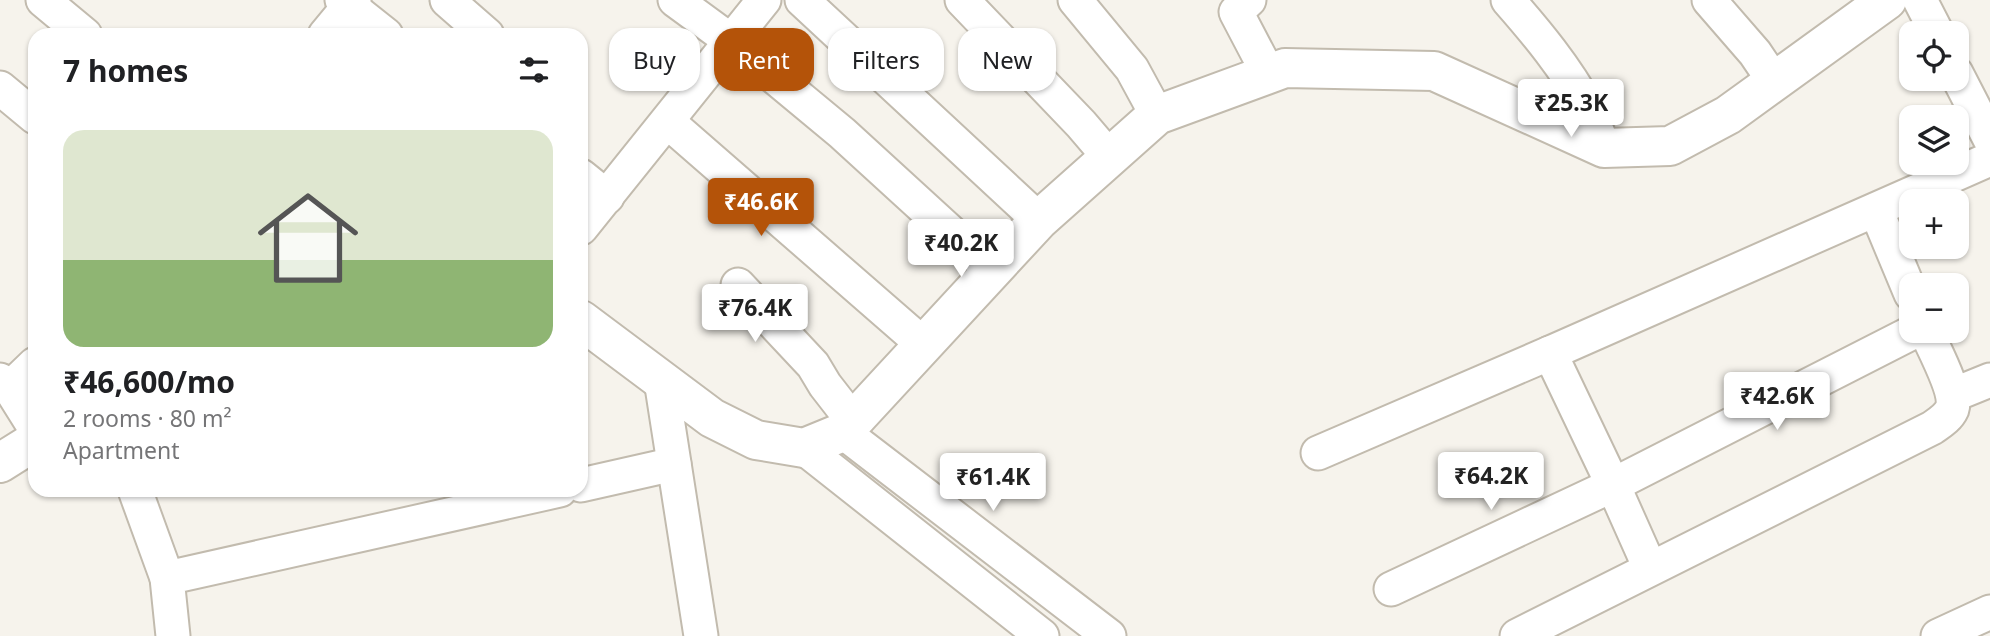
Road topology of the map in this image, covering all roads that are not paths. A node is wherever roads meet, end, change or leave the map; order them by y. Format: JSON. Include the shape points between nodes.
{"nodes":[{"id":1,"x":43,"y":0,"type":"edge"},
{"id":2,"x":447,"y":0,"type":"edge"},
{"id":3,"x":675,"y":0,"type":"edge"},
{"id":4,"x":764,"y":0,"type":"edge"},
{"id":5,"x":802,"y":0,"type":"edge"},
{"id":6,"x":962,"y":0,"type":"edge"},
{"id":7,"x":1074,"y":0,"type":"edge"},
{"id":8,"x":1508,"y":0,"type":"edge"},
{"id":9,"x":1709,"y":0,"type":"edge"},
{"id":10,"x":1920,"y":0,"type":"edge"},
{"id":11,"x":348,"y":2,"type":"edge"},
{"id":12,"x":1237,"y":4,"type":"edge"},
{"id":13,"x":1872,"y":4,"type":"edge"},
{"id":14,"x":1931,"y":21,"type":"edge"},
{"id":15,"x":77,"y":28,"type":"edge"},
{"id":16,"x":330,"y":28,"type":"edge"},
{"id":17,"x":378,"y":28,"type":"edge"},
{"id":18,"x":479,"y":28,"type":"edge"},
{"id":19,"x":714,"y":28,"type":"edge"},
{"id":20,"x":742,"y":28,"type":"edge"},
{"id":21,"x":1757,"y":57,"type":"junction"},
{"id":22,"x":1261,"y":61,"type":"junction"},
{"id":23,"x":714,"y":64,"type":"edge"},
{"id":24,"x":0,"y":88,"type":"edge"},
{"id":25,"x":792,"y":91,"type":"edge"},
{"id":26,"x":1965,"y":91,"type":"edge"},
{"id":27,"x":1145,"y":92,"type":"junction"},
{"id":28,"x":28,"y":111,"type":"edge"},
{"id":29,"x":668,"y":122,"type":"junction"},
{"id":30,"x":1989,"y":142,"type":"edge"},
{"id":31,"x":1604,"y":148,"type":"junction"},
{"id":32,"x":1110,"y":158,"type":"junction"},
{"id":33,"x":588,"y":182,"type":"edge"},
{"id":34,"x":607,"y":197,"type":"junction"},
{"id":35,"x":1017,"y":200,"type":"junction"},
{"id":36,"x":1877,"y":210,"type":"junction"},
{"id":37,"x":588,"y":220,"type":"edge"},
{"id":38,"x":970,"y":251,"type":"junction"},
{"id":39,"x":1902,"y":273,"type":"edge"},
{"id":40,"x":737,"y":285,"type":"dead end"},
{"id":41,"x":588,"y":325,"type":"edge"},
{"id":42,"x":904,"y":327,"type":"junction"},
{"id":43,"x":1899,"y":339,"type":"edge"},
{"id":44,"x":1931,"y":343,"type":"edge"},
{"id":45,"x":1550,"y":354,"type":"junction"},
{"id":46,"x":661,"y":380,"type":"junction"},
{"id":47,"x":1990,"y":380,"type":"edge"},
{"id":48,"x":28,"y":387,"type":"edge"},
{"id":49,"x":1953,"y":395,"type":"junction"},
{"id":50,"x":21,"y":410,"type":"edge"},
{"id":51,"x":848,"y":427,"type":"junction"},
{"id":52,"x":804,"y":448,"type":"junction"},
{"id":53,"x":1318,"y":453,"type":"dead end"},
{"id":54,"x":0,"y":463,"type":"edge"},
{"id":55,"x":674,"y":464,"type":"junction"},
{"id":56,"x":588,"y":483,"type":"edge"},
{"id":57,"x":1614,"y":485,"type":"junction"},
{"id":58,"x":138,"y":497,"type":"edge"},
{"id":59,"x":529,"y":497,"type":"edge"},
{"id":60,"x":1650,"y":569,"type":"junction"},
{"id":61,"x":167,"y":578,"type":"junction"},
{"id":62,"x":1391,"y":589,"type":"dead end"},
{"id":63,"x":1990,"y":612,"type":"edge"},
{"id":64,"x":173,"y":636,"type":"edge"},
{"id":65,"x":701,"y":636,"type":"edge"},
{"id":66,"x":1042,"y":636,"type":"edge"},
{"id":67,"x":1109,"y":636,"type":"edge"},
{"id":68,"x":1517,"y":636,"type":"edge"},
{"id":69,"x":1938,"y":636,"type":"edge"}],
"edges":[{"from":1,"to":15,"type":"street"},
{"from":2,"to":18,"type":"street"},
{"from":3,"to":19,"type":"street"},
{"from":4,"to":20,"type":"street"},
{"from":5,"to":35,"type":"street"},
{"from":6,"to":32,"type":"street"},
{"from":7,"to":27,"type":"street"},
{"from":8,"to":31,"type":"street","via":[[1536,31],[1582,99]]},
{"from":9,"to":21,"type":"street"},
{"from":10,"to":14,"type":"street"},
{"from":11,"to":16,"type":"street"},
{"from":11,"to":17,"type":"street"},
{"from":12,"to":22,"type":"street"},
{"from":13,"to":21,"type":"street"},
{"from":21,"to":31,"type":"street","via":[[1728,115],[1670,146]]},
{"from":22,"to":27,"type":"street"},
{"from":22,"to":31,"type":"street","via":[[1285,68],[1434,71]]},
{"from":23,"to":29,"type":"street"},
{"from":24,"to":28,"type":"street"},
{"from":25,"to":38,"type":"street"},
{"from":26,"to":30,"type":"street"},
{"from":27,"to":32,"type":"street"},
{"from":29,"to":34,"type":"street"},
{"from":29,"to":42,"type":"street"},
{"from":30,"to":36,"type":"street"},
{"from":32,"to":35,"type":"street"},
{"from":33,"to":34,"type":"street"},
{"from":34,"to":37,"type":"street"},
{"from":35,"to":38,"type":"street"},
{"from":36,"to":39,"type":"street"},
{"from":36,"to":45,"type":"street"},
{"from":38,"to":42,"type":"street"},
{"from":40,"to":51,"type":"street","via":[[819,375]]},
{"from":41,"to":46,"type":"street"},
{"from":42,"to":51,"type":"street"},
{"from":43,"to":57,"type":"street"},
{"from":44,"to":49,"type":"street"},
{"from":45,"to":53,"type":"street"},
{"from":45,"to":57,"type":"street"},
{"from":46,"to":52,"type":"street","via":[[712,418],[745,435]]},
{"from":46,"to":55,"type":"street"},
{"from":47,"to":49,"type":"street"},
{"from":48,"to":50,"type":"street"},
{"from":49,"to":60,"type":"street","via":[[1952,408],[1932,428]]},
{"from":50,"to":54,"type":"street"},
{"from":51,"to":52,"type":"street"},
{"from":51,"to":67,"type":"street"},
{"from":52,"to":66,"type":"street"},
{"from":55,"to":56,"type":"street"},
{"from":55,"to":65,"type":"street"},
{"from":57,"to":60,"type":"street"},
{"from":57,"to":62,"type":"street"},
{"from":58,"to":61,"type":"street"},
{"from":59,"to":61,"type":"street"},
{"from":60,"to":68,"type":"street"},
{"from":61,"to":64,"type":"street"},
{"from":63,"to":69,"type":"street"}]}
